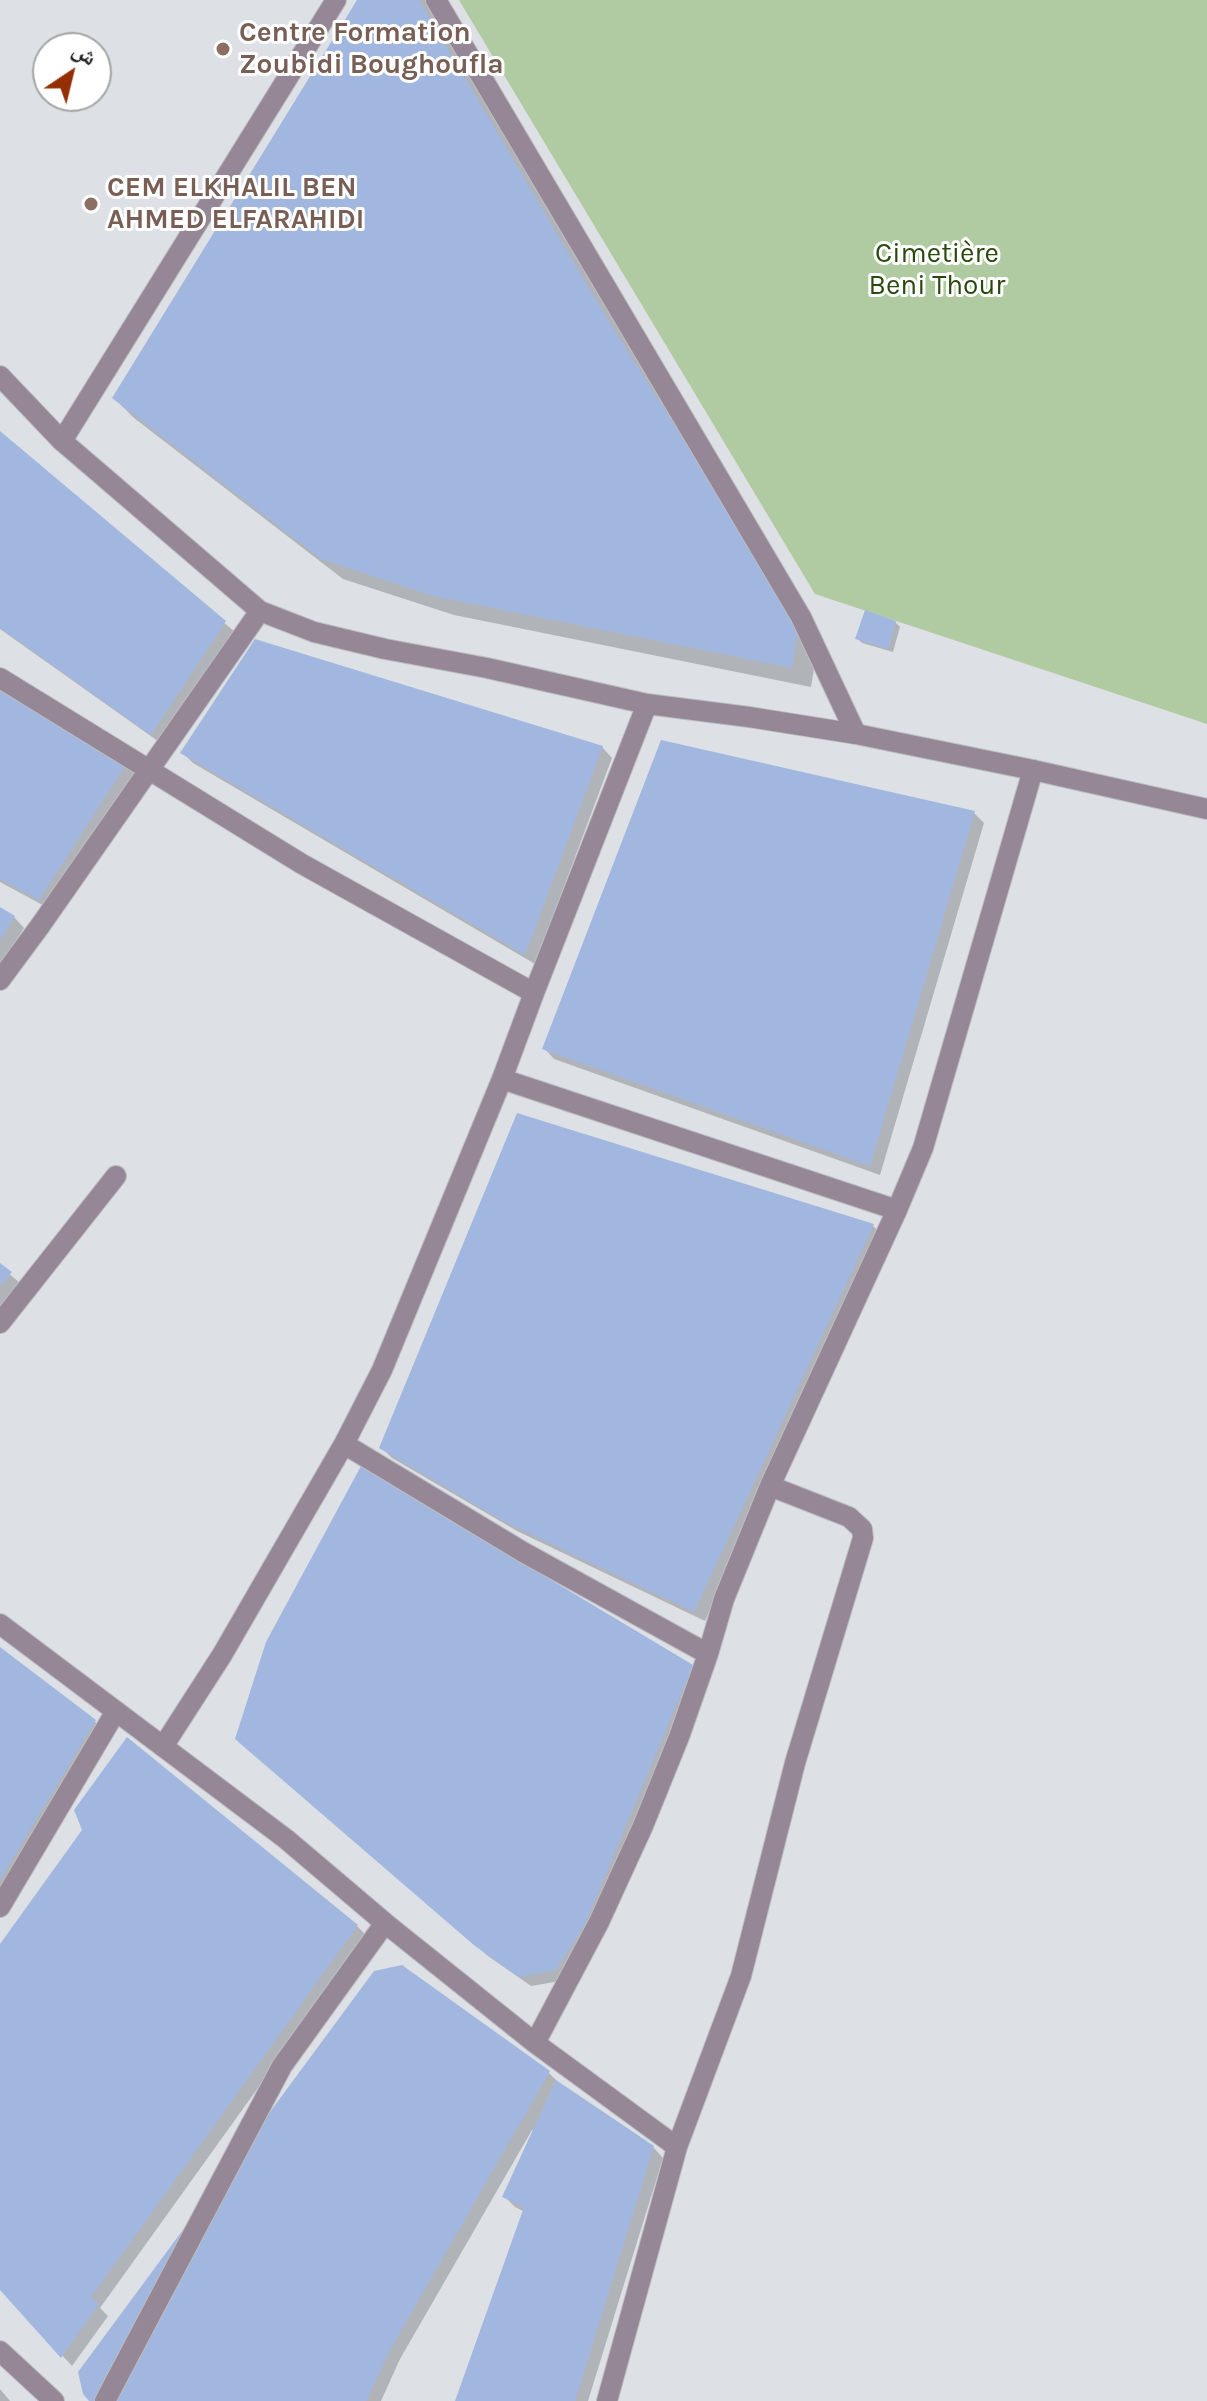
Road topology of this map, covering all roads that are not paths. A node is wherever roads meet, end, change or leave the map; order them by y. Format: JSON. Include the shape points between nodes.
{"nodes":[{"id":1,"x":336,"y":0,"type":"edge"},
{"id":2,"x":436,"y":0,"type":"edge"},
{"id":3,"x":0,"y":376,"type":"edge"},
{"id":4,"x":62,"y":441,"type":"junction"},
{"id":5,"x":260,"y":611,"type":"junction"},
{"id":6,"x":0,"y":678,"type":"edge"},
{"id":7,"x":647,"y":704,"type":"junction"},
{"id":8,"x":856,"y":734,"type":"junction"},
{"id":9,"x":1033,"y":770,"type":"junction"},
{"id":10,"x":149,"y":771,"type":"junction"},
{"id":11,"x":1207,"y":809,"type":"edge"},
{"id":12,"x":0,"y":980,"type":"edge"},
{"id":13,"x":534,"y":993,"type":"junction"},
{"id":14,"x":502,"y":1079,"type":"junction"},
{"id":15,"x":116,"y":1176,"type":"dead end"},
{"id":16,"x":897,"y":1210,"type":"junction"},
{"id":17,"x":0,"y":1323,"type":"edge"},
{"id":18,"x":344,"y":1444,"type":"junction"},
{"id":19,"x":770,"y":1486,"type":"junction"},
{"id":20,"x":0,"y":1624,"type":"edge"},
{"id":21,"x":708,"y":1654,"type":"junction"},
{"id":22,"x":116,"y":1711,"type":"junction"},
{"id":23,"x":164,"y":1745,"type":"junction"},
{"id":24,"x":0,"y":1907,"type":"edge"},
{"id":25,"x":385,"y":1923,"type":"junction"},
{"id":26,"x":535,"y":2043,"type":"junction"},
{"id":27,"x":677,"y":2147,"type":"junction"},
{"id":28,"x":0,"y":2351,"type":"edge"},
{"id":29,"x":54,"y":2401,"type":"edge"},
{"id":30,"x":105,"y":2401,"type":"edge"},
{"id":31,"x":607,"y":2401,"type":"edge"}],
"edges":[{"from":1,"to":4,"type":"street"},
{"from":2,"to":8,"type":"street","via":[[801,617]]},
{"from":3,"to":4,"type":"street"},
{"from":4,"to":5,"type":"street"},
{"from":5,"to":7,"type":"street","via":[[314,632]]},
{"from":5,"to":10,"type":"street"},
{"from":6,"to":10,"type":"street"},
{"from":7,"to":8,"type":"street"},
{"from":7,"to":13,"type":"street"},
{"from":8,"to":9,"type":"street"},
{"from":9,"to":11,"type":"street"},
{"from":9,"to":16,"type":"street","via":[[923,1148]]},
{"from":10,"to":12,"type":"street"},
{"from":10,"to":13,"type":"street","via":[[302,864]]},
{"from":13,"to":14,"type":"street"},
{"from":14,"to":16,"type":"street"},
{"from":14,"to":18,"type":"street","via":[[382,1370]]},
{"from":15,"to":17,"type":"street"},
{"from":16,"to":19,"type":"street"},
{"from":18,"to":21,"type":"street","via":[[523,1552]]},
{"from":18,"to":23,"type":"street"},
{"from":19,"to":21,"type":"street","via":[[724,1599]]},
{"from":19,"to":27,"type":"street","via":[[849,1517],[862,1529],[863,1538],[795,1763],[741,1976]]},
{"from":20,"to":22,"type":"street"},
{"from":21,"to":26,"type":"street","via":[[643,1826]]},
{"from":22,"to":23,"type":"street"},
{"from":22,"to":24,"type":"street"},
{"from":23,"to":25,"type":"street"},
{"from":25,"to":26,"type":"street"},
{"from":25,"to":30,"type":"street","via":[[282,2066]]},
{"from":26,"to":27,"type":"street"},
{"from":27,"to":31,"type":"street"},
{"from":28,"to":29,"type":"street"}]}
